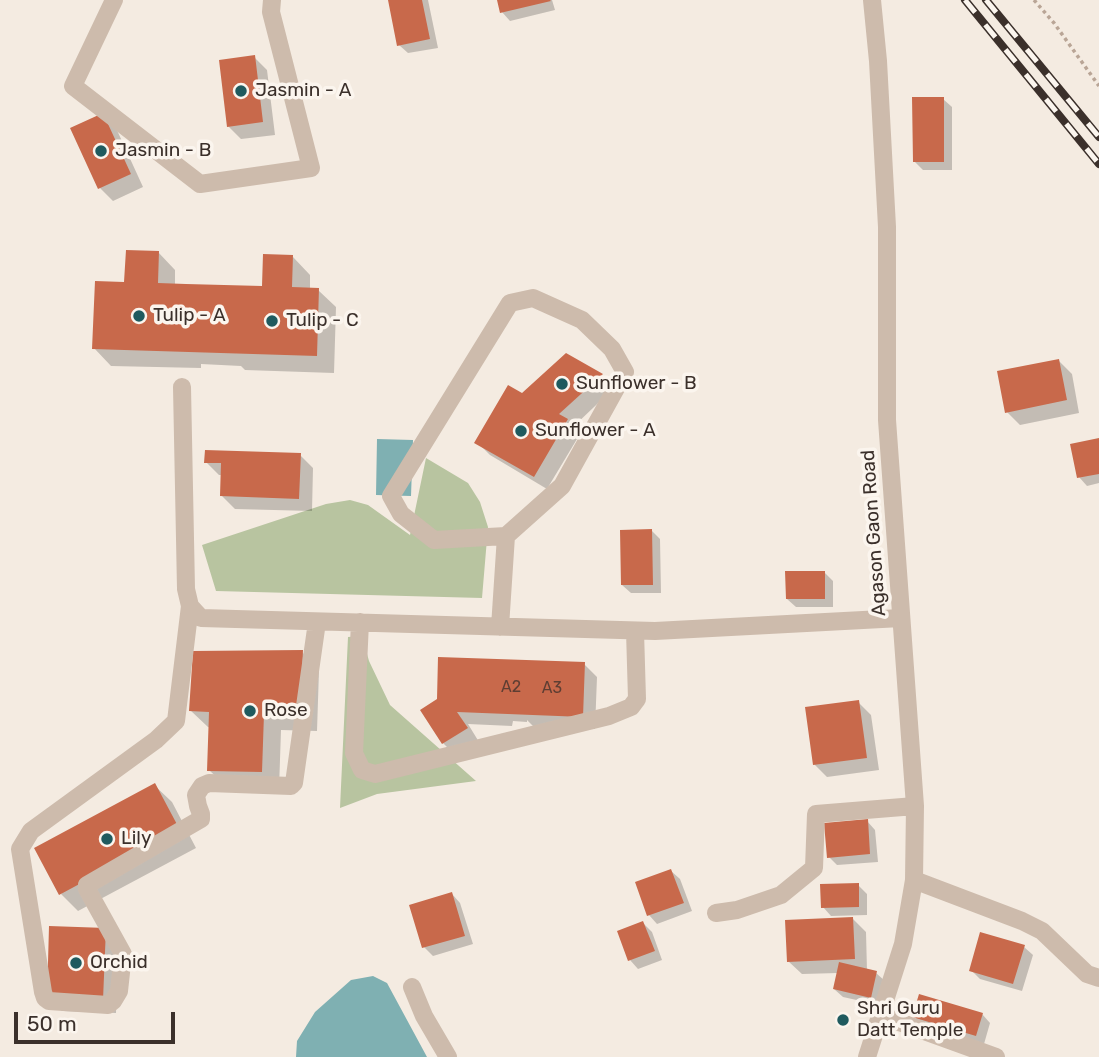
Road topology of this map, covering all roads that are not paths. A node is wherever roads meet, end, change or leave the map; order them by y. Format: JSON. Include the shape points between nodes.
{"nodes":[{"id":1,"x":114,"y":0,"type":"edge"},
{"id":2,"x":272,"y":0,"type":"edge"},
{"id":3,"x":872,"y":0,"type":"edge"},
{"id":4,"x":182,"y":387,"type":"dead end"},
{"id":5,"x":506,"y":536,"type":"junction"},
{"id":6,"x":190,"y":606,"type":"junction"},
{"id":7,"x":901,"y":618,"type":"junction"},
{"id":8,"x":317,"y":622,"type":"junction"},
{"id":9,"x":360,"y":622,"type":"junction"},
{"id":10,"x":500,"y":627,"type":"junction"},
{"id":11,"x":635,"y":631,"type":"junction"},
{"id":12,"x":915,"y":806,"type":"junction"},
{"id":13,"x":914,"y":880,"type":"junction"},
{"id":14,"x":716,"y":913,"type":"dead end"},
{"id":15,"x":1099,"y":978,"type":"edge"},
{"id":16,"x":412,"y":987,"type":"dead end"},
{"id":17,"x":880,"y":1015,"type":"junction"},
{"id":18,"x":449,"y":1057,"type":"edge"},
{"id":19,"x":867,"y":1057,"type":"edge"},
{"id":20,"x":996,"y":1057,"type":"edge"}],
"edges":[{"from":1,"to":2,"type":"street","via":[[73,86],[200,184],[311,168],[271,12]]},
{"from":3,"to":7,"type":"street","name":"Agason Gaon Road","via":[[887,227],[887,419]]},
{"from":4,"to":6,"type":"street"},
{"from":5,"to":5,"type":"street","via":[[562,486],[625,372],[612,349],[582,320],[533,298],[510,303],[391,496],[401,514],[434,540]]},
{"from":5,"to":10,"type":"street"},
{"from":6,"to":8,"type":"street","via":[[201,618]]},
{"from":6,"to":8,"type":"street","via":[[176,721],[31,831],[20,849],[43,992],[49,1002],[108,1005],[119,991],[123,954],[88,885],[201,819],[196,795],[202,786],[294,783]]},
{"from":7,"to":11,"type":"street"},
{"from":7,"to":12,"type":"street","name":"Agason Gaon Road"},
{"from":8,"to":9,"type":"street"},
{"from":9,"to":10,"type":"street"},
{"from":9,"to":11,"type":"street","via":[[354,753],[362,770],[374,774],[631,707],[637,699]]},
{"from":10,"to":11,"type":"street"},
{"from":12,"to":13,"type":"street","name":"Agason Gaon Road"},
{"from":12,"to":14,"type":"street","via":[[816,814],[814,868],[781,895]]},
{"from":13,"to":15,"type":"street","via":[[1042,931],[1087,974]]},
{"from":13,"to":17,"type":"street","name":"Agason Gaon Road","via":[[903,944]]},
{"from":16,"to":18,"type":"street"},
{"from":17,"to":19,"type":"street","name":"Agason Gaon Road"},
{"from":17,"to":20,"type":"street"}]}
